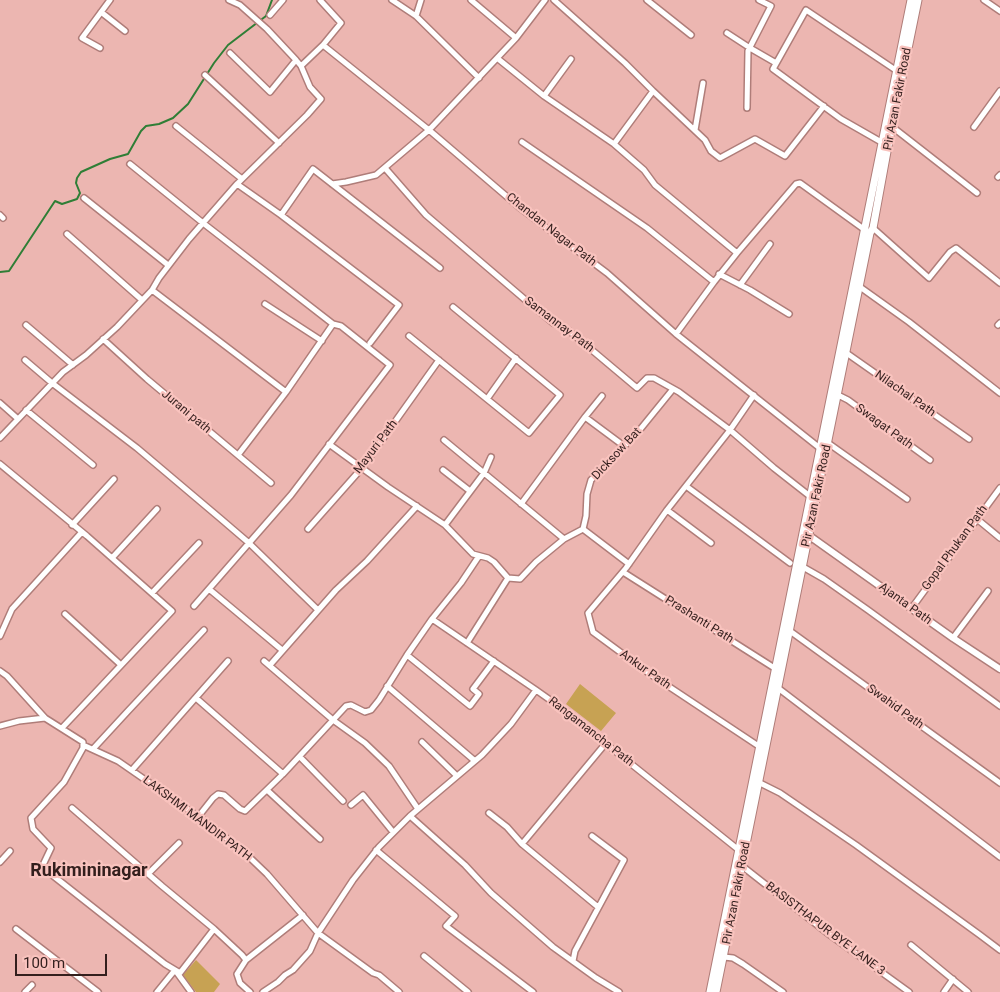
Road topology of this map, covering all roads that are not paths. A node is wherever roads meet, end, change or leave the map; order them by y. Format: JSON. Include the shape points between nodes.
{"nodes":[{"id":1,"x":110,"y":0,"type":"edge"},
{"id":2,"x":229,"y":0,"type":"edge"},
{"id":3,"x":283,"y":0,"type":"edge"},
{"id":4,"x":320,"y":0,"type":"edge"},
{"id":5,"x":392,"y":0,"type":"edge"},
{"id":6,"x":421,"y":0,"type":"edge"},
{"id":7,"x":471,"y":0,"type":"edge"},
{"id":8,"x":545,"y":0,"type":"edge"},
{"id":9,"x":554,"y":0,"type":"edge"},
{"id":10,"x":647,"y":0,"type":"edge"},
{"id":11,"x":759,"y":0,"type":"edge"},
{"id":12,"x":911,"y":0,"type":"edge"},
{"id":13,"x":918,"y":0,"type":"edge"},
{"id":14,"x":984,"y":0,"type":"edge"},
{"id":15,"x":1000,"y":11,"type":"edge"},
{"id":16,"x":101,"y":12,"type":"junction"},
{"id":17,"x":270,"y":15,"type":"dead end"},
{"id":18,"x":416,"y":16,"type":"junction"},
{"id":19,"x":125,"y":31,"type":"dead end"},
{"id":20,"x":727,"y":33,"type":"dead end"},
{"id":21,"x":690,"y":35,"type":"dead end"},
{"id":22,"x":516,"y":38,"type":"junction"},
{"id":23,"x":323,"y":45,"type":"junction"},
{"id":24,"x":100,"y":48,"type":"dead end"},
{"id":25,"x":750,"y":48,"type":"junction"},
{"id":26,"x":230,"y":53,"type":"dead end"},
{"id":27,"x":496,"y":58,"type":"junction"},
{"id":28,"x":571,"y":59,"type":"dead end"},
{"id":29,"x":296,"y":60,"type":"junction"},
{"id":30,"x":776,"y":63,"type":"junction"},
{"id":31,"x":301,"y":66,"type":"junction"},
{"id":32,"x":897,"y":71,"type":"junction"},
{"id":33,"x":205,"y":75,"type":"dead end"},
{"id":34,"x":479,"y":78,"type":"junction"},
{"id":35,"x":703,"y":83,"type":"dead end"},
{"id":36,"x":1000,"y":90,"type":"edge"},
{"id":37,"x":653,"y":91,"type":"junction"},
{"id":38,"x":544,"y":96,"type":"junction"},
{"id":39,"x":824,"y":106,"type":"junction"},
{"id":40,"x":747,"y":108,"type":"dead end"},
{"id":41,"x":176,"y":126,"type":"dead end"},
{"id":42,"x":974,"y":127,"type":"dead end"},
{"id":43,"x":895,"y":129,"type":"dead end"},
{"id":44,"x":429,"y":130,"type":"junction"},
{"id":45,"x":695,"y":130,"type":"junction"},
{"id":46,"x":522,"y":142,"type":"dead end"},
{"id":47,"x":279,"y":143,"type":"junction"},
{"id":48,"x":885,"y":143,"type":"junction"},
{"id":49,"x":614,"y":144,"type":"junction"},
{"id":50,"x":130,"y":164,"type":"dead end"},
{"id":51,"x":385,"y":168,"type":"junction"},
{"id":52,"x":242,"y":180,"type":"junction"},
{"id":53,"x":237,"y":184,"type":"junction"},
{"id":54,"x":332,"y":184,"type":"junction"},
{"id":55,"x":977,"y":193,"type":"dead end"},
{"id":56,"x":84,"y":198,"type":"dead end"},
{"id":57,"x":281,"y":215,"type":"junction"},
{"id":58,"x":203,"y":223,"type":"junction"},
{"id":59,"x":873,"y":228,"type":"junction"},
{"id":60,"x":865,"y":230,"type":"junction"},
{"id":61,"x":67,"y":234,"type":"dead end"},
{"id":62,"x":770,"y":244,"type":"dead end"},
{"id":63,"x":737,"y":253,"type":"junction"},
{"id":64,"x":168,"y":266,"type":"junction"},
{"id":65,"x":440,"y":268,"type":"dead end"},
{"id":66,"x":720,"y":274,"type":"junction"},
{"id":67,"x":714,"y":282,"type":"junction"},
{"id":68,"x":1000,"y":283,"type":"edge"},
{"id":69,"x":740,"y":285,"type":"junction"},
{"id":70,"x":856,"y":286,"type":"junction"},
{"id":71,"x":152,"y":290,"type":"junction"},
{"id":72,"x":142,"y":300,"type":"junction"},
{"id":73,"x":266,"y":304,"type":"dead end"},
{"id":74,"x":453,"y":307,"type":"dead end"},
{"id":75,"x":789,"y":314,"type":"dead end"},
{"id":76,"x":334,"y":324,"type":"junction"},
{"id":77,"x":26,"y":325,"type":"dead end"},
{"id":78,"x":676,"y":334,"type":"junction"},
{"id":79,"x":409,"y":336,"type":"dead end"},
{"id":80,"x":103,"y":339,"type":"junction"},
{"id":81,"x":322,"y":341,"type":"junction"},
{"id":82,"x":370,"y":343,"type":"dead end"},
{"id":83,"x":843,"y":351,"type":"junction"},
{"id":84,"x":516,"y":358,"type":"junction"},
{"id":85,"x":25,"y":360,"type":"dead end"},
{"id":86,"x":439,"y":360,"type":"junction"},
{"id":87,"x":73,"y":365,"type":"junction"},
{"id":88,"x":52,"y":384,"type":"junction"},
{"id":89,"x":673,"y":389,"type":"junction"},
{"id":90,"x":286,"y":392,"type":"junction"},
{"id":91,"x":1000,"y":393,"type":"edge"},
{"id":92,"x":754,"y":395,"type":"junction"},
{"id":93,"x":838,"y":395,"type":"junction"},
{"id":94,"x":602,"y":396,"type":"dead end"},
{"id":95,"x":487,"y":399,"type":"junction"},
{"id":96,"x":0,"y":403,"type":"edge"},
{"id":97,"x":26,"y":410,"type":"junction"},
{"id":98,"x":586,"y":417,"type":"junction"},
{"id":99,"x":18,"y":419,"type":"junction"},
{"id":100,"x":730,"y":430,"type":"junction"},
{"id":101,"x":0,"y":438,"type":"edge"},
{"id":102,"x":444,"y":440,"type":"dead end"},
{"id":103,"x":969,"y":440,"type":"dead end"},
{"id":104,"x":828,"y":443,"type":"junction"},
{"id":105,"x":329,"y":444,"type":"junction"},
{"id":106,"x":624,"y":446,"type":"junction"},
{"id":107,"x":823,"y":451,"type":"junction"},
{"id":108,"x":238,"y":455,"type":"junction"},
{"id":109,"x":492,"y":457,"type":"dead end"},
{"id":110,"x":930,"y":460,"type":"dead end"},
{"id":111,"x":0,"y":464,"type":"edge"},
{"id":112,"x":93,"y":465,"type":"dead end"},
{"id":113,"x":362,"y":468,"type":"junction"},
{"id":114,"x":443,"y":470,"type":"dead end"},
{"id":115,"x":484,"y":473,"type":"junction"},
{"id":116,"x":114,"y":479,"type":"dead end"},
{"id":117,"x":271,"y":483,"type":"dead end"},
{"id":118,"x":686,"y":486,"type":"junction"},
{"id":119,"x":1000,"y":488,"type":"edge"},
{"id":120,"x":470,"y":491,"type":"junction"},
{"id":121,"x":813,"y":498,"type":"junction"},
{"id":122,"x":907,"y":498,"type":"dead end"},
{"id":123,"x":521,"y":504,"type":"junction"},
{"id":124,"x":417,"y":506,"type":"junction"},
{"id":125,"x":157,"y":509,"type":"dead end"},
{"id":126,"x":668,"y":510,"type":"junction"},
{"id":127,"x":977,"y":519,"type":"junction"},
{"id":128,"x":72,"y":525,"type":"junction"},
{"id":129,"x":445,"y":525,"type":"junction"},
{"id":130,"x":308,"y":529,"type":"dead end"},
{"id":131,"x":583,"y":529,"type":"junction"},
{"id":132,"x":82,"y":532,"type":"junction"},
{"id":133,"x":808,"y":534,"type":"junction"},
{"id":134,"x":1000,"y":538,"type":"edge"},
{"id":135,"x":564,"y":539,"type":"junction"},
{"id":136,"x":199,"y":543,"type":"dead end"},
{"id":137,"x":249,"y":543,"type":"junction"},
{"id":138,"x":711,"y":543,"type":"dead end"},
{"id":139,"x":479,"y":556,"type":"junction"},
{"id":140,"x":112,"y":558,"type":"junction"},
{"id":141,"x":790,"y":563,"type":"dead end"},
{"id":142,"x":629,"y":564,"type":"junction"},
{"id":143,"x":802,"y":567,"type":"junction"},
{"id":144,"x":623,"y":572,"type":"junction"},
{"id":145,"x":508,"y":578,"type":"junction"},
{"id":146,"x":209,"y":589,"type":"junction"},
{"id":147,"x":988,"y":592,"type":"dead end"},
{"id":148,"x":152,"y":593,"type":"junction"},
{"id":149,"x":194,"y":606,"type":"dead end"},
{"id":150,"x":911,"y":608,"type":"junction"},
{"id":151,"x":318,"y":610,"type":"junction"},
{"id":152,"x":66,"y":614,"type":"dead end"},
{"id":153,"x":432,"y":620,"type":"junction"},
{"id":154,"x":204,"y":630,"type":"dead end"},
{"id":155,"x":790,"y":631,"type":"junction"},
{"id":156,"x":0,"y":636,"type":"edge"},
{"id":157,"x":952,"y":638,"type":"junction"},
{"id":158,"x":467,"y":643,"type":"junction"},
{"id":159,"x":282,"y":650,"type":"junction"},
{"id":160,"x":407,"y":655,"type":"junction"},
{"id":161,"x":228,"y":661,"type":"dead end"},
{"id":162,"x":264,"y":661,"type":"dead end"},
{"id":163,"x":494,"y":661,"type":"junction"},
{"id":164,"x":121,"y":665,"type":"junction"},
{"id":165,"x":270,"y":665,"type":"junction"},
{"id":166,"x":776,"y":669,"type":"junction"},
{"id":167,"x":1000,"y":669,"type":"edge"},
{"id":168,"x":0,"y":671,"type":"edge"},
{"id":169,"x":387,"y":686,"type":"junction"},
{"id":170,"x":778,"y":688,"type":"junction"},
{"id":171,"x":536,"y":690,"type":"junction"},
{"id":172,"x":196,"y":698,"type":"junction"},
{"id":173,"x":1000,"y":706,"type":"edge"},
{"id":174,"x":45,"y":718,"type":"junction"},
{"id":175,"x":333,"y":720,"type":"junction"},
{"id":176,"x":0,"y":726,"type":"edge"},
{"id":177,"x":62,"y":728,"type":"junction"},
{"id":178,"x":422,"y":742,"type":"dead end"},
{"id":179,"x":606,"y":743,"type":"junction"},
{"id":180,"x":83,"y":745,"type":"junction"},
{"id":181,"x":760,"y":747,"type":"junction"},
{"id":182,"x":93,"y":749,"type":"junction"},
{"id":183,"x":300,"y":757,"type":"junction"},
{"id":184,"x":475,"y":761,"type":"junction"},
{"id":185,"x":132,"y":770,"type":"junction"},
{"id":186,"x":283,"y":774,"type":"junction"},
{"id":187,"x":457,"y":776,"type":"junction"},
{"id":188,"x":756,"y":781,"type":"junction"},
{"id":189,"x":1000,"y":783,"type":"edge"},
{"id":190,"x":267,"y":790,"type":"junction"},
{"id":191,"x":343,"y":801,"type":"dead end"},
{"id":192,"x":352,"y":805,"type":"dead end"},
{"id":193,"x":72,"y":808,"type":"dead end"},
{"id":194,"x":418,"y":809,"type":"junction"},
{"id":195,"x":489,"y":813,"type":"dead end"},
{"id":196,"x":410,"y":816,"type":"junction"},
{"id":197,"x":198,"y":817,"type":"junction"},
{"id":198,"x":393,"y":832,"type":"junction"},
{"id":199,"x":592,"y":836,"type":"dead end"},
{"id":200,"x":320,"y":840,"type":"dead end"},
{"id":201,"x":179,"y":843,"type":"dead end"},
{"id":202,"x":522,"y":844,"type":"junction"},
{"id":203,"x":376,"y":850,"type":"junction"},
{"id":204,"x":10,"y":851,"type":"dead end"},
{"id":205,"x":742,"y":852,"type":"junction"},
{"id":206,"x":1000,"y":857,"type":"edge"},
{"id":207,"x":0,"y":862,"type":"edge"},
{"id":208,"x":742,"y":866,"type":"junction"},
{"id":209,"x":148,"y":874,"type":"junction"},
{"id":210,"x":598,"y":907,"type":"junction"},
{"id":211,"x":303,"y":915,"type":"junction"},
{"id":212,"x":16,"y":929,"type":"dead end"},
{"id":213,"x":214,"y":929,"type":"junction"},
{"id":214,"x":318,"y":932,"type":"junction"},
{"id":215,"x":911,"y":945,"type":"dead end"},
{"id":216,"x":1000,"y":950,"type":"edge"},
{"id":217,"x":424,"y":956,"type":"dead end"},
{"id":218,"x":724,"y":957,"type":"junction"},
{"id":219,"x":246,"y":960,"type":"junction"},
{"id":220,"x":572,"y":961,"type":"junction"},
{"id":221,"x":175,"y":970,"type":"junction"},
{"id":222,"x":953,"y":979,"type":"junction"},
{"id":223,"x":32,"y":985,"type":"dead end"},
{"id":224,"x":26,"y":992,"type":"edge"},
{"id":225,"x":98,"y":992,"type":"edge"},
{"id":226,"x":157,"y":992,"type":"edge"},
{"id":227,"x":192,"y":992,"type":"edge"},
{"id":228,"x":250,"y":992,"type":"edge"},
{"id":229,"x":264,"y":992,"type":"edge"},
{"id":230,"x":399,"y":992,"type":"edge"},
{"id":231,"x":468,"y":992,"type":"edge"},
{"id":232,"x":533,"y":992,"type":"edge"},
{"id":233,"x":619,"y":992,"type":"edge"},
{"id":234,"x":710,"y":992,"type":"edge"},
{"id":235,"x":716,"y":992,"type":"edge"},
{"id":236,"x":783,"y":992,"type":"edge"},
{"id":237,"x":909,"y":992,"type":"edge"},
{"id":238,"x":944,"y":992,"type":"edge"},
{"id":239,"x":968,"y":992,"type":"edge"}],
"edges":[{"from":1,"to":16,"type":"street"},
{"from":2,"to":29,"type":"street","via":[[253,16]]},
{"from":3,"to":17,"type":"street"},
{"from":4,"to":23,"type":"street","via":[[341,23]]},
{"from":5,"to":18,"type":"street"},
{"from":6,"to":18,"type":"street"},
{"from":7,"to":22,"type":"street"},
{"from":8,"to":22,"type":"street"},
{"from":9,"to":37,"type":"street"},
{"from":10,"to":21,"type":"street"},
{"from":11,"to":25,"type":"street","via":[[771,6]]},
{"from":12,"to":32,"type":"main road","name":"Pir Azan Fakir Road"},
{"from":13,"to":48,"type":"main road","name":"Pir Azan Fakir Road"},
{"from":14,"to":15,"type":"street"},
{"from":16,"to":19,"type":"street"},
{"from":16,"to":24,"type":"street","via":[[82,38]]},
{"from":18,"to":34,"type":"street"},
{"from":20,"to":25,"type":"street"},
{"from":22,"to":27,"type":"street"},
{"from":23,"to":31,"type":"street"},
{"from":23,"to":44,"type":"street","name":"Chandan Nagar Path"},
{"from":25,"to":30,"type":"street"},
{"from":25,"to":40,"type":"street"},
{"from":26,"to":29,"type":"street","via":[[270,92]]},
{"from":27,"to":34,"type":"street"},
{"from":27,"to":38,"type":"street"},
{"from":28,"to":38,"type":"street"},
{"from":29,"to":31,"type":"street"},
{"from":30,"to":32,"type":"street","via":[[806,10]]},
{"from":30,"to":39,"type":"street","via":[[773,69]]},
{"from":31,"to":47,"type":"street","via":[[310,87],[321,99]]},
{"from":32,"to":48,"type":"main road","name":"Pir Azan Fakir Road"},
{"from":33,"to":47,"type":"street"},
{"from":34,"to":44,"type":"street"},
{"from":35,"to":45,"type":"street"},
{"from":36,"to":42,"type":"street"},
{"from":37,"to":45,"type":"street"},
{"from":37,"to":49,"type":"street"},
{"from":38,"to":49,"type":"street"},
{"from":39,"to":45,"type":"street","via":[[784,156],[755,139],[720,158]]},
{"from":39,"to":48,"type":"street"},
{"from":41,"to":52,"type":"street"},
{"from":43,"to":55,"type":"street"},
{"from":44,"to":51,"type":"street"},
{"from":44,"to":78,"type":"street","name":"Chandan Nagar Path"},
{"from":46,"to":67,"type":"street","via":[[647,228]]},
{"from":47,"to":52,"type":"street"},
{"from":48,"to":59,"type":"main road","name":"Pir Azan Fakir Road"},
{"from":48,"to":60,"type":"main road","name":"Pir Azan Fakir Road"},
{"from":49,"to":63,"type":"street","via":[[644,170],[655,185]]},
{"from":50,"to":58,"type":"street"},
{"from":51,"to":54,"type":"street","via":[[376,175]]},
{"from":51,"to":89,"type":"street","name":"Samannay Path","via":[[426,215],[529,303],[568,330],[637,388],[647,378],[654,378]]},
{"from":52,"to":53,"type":"street"},
{"from":53,"to":57,"type":"street"},
{"from":53,"to":58,"type":"street"},
{"from":54,"to":57,"type":"street","via":[[313,169]]},
{"from":54,"to":65,"type":"street"},
{"from":56,"to":64,"type":"street"},
{"from":57,"to":82,"type":"street","via":[[399,305]]},
{"from":58,"to":64,"type":"street"},
{"from":58,"to":76,"type":"street"},
{"from":59,"to":68,"type":"street","via":[[929,278],[956,248]]},
{"from":59,"to":70,"type":"main road","name":"Pir Azan Fakir Road"},
{"from":60,"to":63,"type":"street","via":[[800,183]]},
{"from":60,"to":70,"type":"main road","name":"Pir Azan Fakir Road"},
{"from":61,"to":72,"type":"street"},
{"from":62,"to":69,"type":"street"},
{"from":63,"to":66,"type":"street"},
{"from":64,"to":71,"type":"street"},
{"from":66,"to":67,"type":"street"},
{"from":66,"to":69,"type":"street"},
{"from":67,"to":78,"type":"street"},
{"from":69,"to":75,"type":"street"},
{"from":70,"to":83,"type":"main road","name":"Pir Azan Fakir Road"},
{"from":70,"to":91,"type":"street","via":[[909,322]]},
{"from":71,"to":72,"type":"street"},
{"from":71,"to":90,"type":"street"},
{"from":72,"to":80,"type":"street"},
{"from":73,"to":81,"type":"street"},
{"from":74,"to":84,"type":"street"},
{"from":76,"to":81,"type":"street"},
{"from":76,"to":105,"type":"street","via":[[341,326],[390,365]]},
{"from":77,"to":87,"type":"street"},
{"from":78,"to":92,"type":"street","name":"Chandan Nagar Path"},
{"from":79,"to":86,"type":"street"},
{"from":80,"to":87,"type":"street"},
{"from":80,"to":108,"type":"street","name":"Jurani path"},
{"from":81,"to":90,"type":"street"},
{"from":83,"to":93,"type":"main road","name":"Pir Azan Fakir Road"},
{"from":83,"to":103,"type":"street","name":"Nilachal Path"},
{"from":83,"to":107,"type":"main road","name":"Pir Azan Fakir Road"},
{"from":84,"to":95,"type":"street"},
{"from":84,"to":95,"type":"street","via":[[560,395],[529,433]]},
{"from":85,"to":88,"type":"street"},
{"from":86,"to":95,"type":"street"},
{"from":86,"to":113,"type":"street","name":"Mayuri Path"},
{"from":87,"to":88,"type":"street"},
{"from":88,"to":97,"type":"street"},
{"from":88,"to":137,"type":"street","via":[[137,448]]},
{"from":89,"to":100,"type":"street","name":"Samannay Path"},
{"from":89,"to":106,"type":"street","name":"Dicksow Bat"},
{"from":90,"to":108,"type":"street"},
{"from":92,"to":100,"type":"street"},
{"from":92,"to":107,"type":"street","name":"Chandan Nagar Path"},
{"from":93,"to":104,"type":"main road","name":"Pir Azan Fakir Road"},
{"from":93,"to":110,"type":"street","name":"Swagat Path"},
{"from":94,"to":98,"type":"street"},
{"from":96,"to":99,"type":"street"},
{"from":97,"to":99,"type":"street"},
{"from":97,"to":112,"type":"street"},
{"from":98,"to":106,"type":"street"},
{"from":98,"to":123,"type":"street"},
{"from":99,"to":101,"type":"street"},
{"from":100,"to":118,"type":"street"},
{"from":100,"to":121,"type":"street","name":"Samannay Path"},
{"from":102,"to":115,"type":"street"},
{"from":104,"to":107,"type":"main road","name":"Pir Azan Fakir Road"},
{"from":104,"to":122,"type":"street"},
{"from":105,"to":113,"type":"street"},
{"from":105,"to":137,"type":"street"},
{"from":106,"to":131,"type":"street","name":"Dicksow Bat","via":[[591,480]]},
{"from":107,"to":121,"type":"main road","name":"Pir Azan Fakir Road"},
{"from":108,"to":117,"type":"street","name":"Jurani path"},
{"from":109,"to":115,"type":"street"},
{"from":111,"to":128,"type":"street"},
{"from":113,"to":124,"type":"street"},
{"from":113,"to":130,"type":"street","name":"Mayuri Path"},
{"from":114,"to":120,"type":"street"},
{"from":115,"to":120,"type":"street"},
{"from":115,"to":123,"type":"street"},
{"from":116,"to":128,"type":"street"},
{"from":118,"to":126,"type":"street"},
{"from":118,"to":141,"type":"street"},
{"from":119,"to":127,"type":"street","name":"Gopal Phukan Path"},
{"from":120,"to":129,"type":"street"},
{"from":121,"to":133,"type":"main road","name":"Pir Azan Fakir Road"},
{"from":123,"to":135,"type":"street"},
{"from":124,"to":129,"type":"street"},
{"from":124,"to":151,"type":"street"},
{"from":125,"to":140,"type":"street"},
{"from":126,"to":138,"type":"street"},
{"from":126,"to":142,"type":"street"},
{"from":127,"to":134,"type":"street"},
{"from":127,"to":150,"type":"street","name":"Gopal Phukan Path"},
{"from":128,"to":132,"type":"street"},
{"from":129,"to":139,"type":"street","via":[[473,554]]},
{"from":131,"to":135,"type":"street"},
{"from":131,"to":142,"type":"street"},
{"from":132,"to":140,"type":"street"},
{"from":132,"to":156,"type":"street","via":[[12,609]]},
{"from":133,"to":143,"type":"main road","name":"Pir Azan Fakir Road"},
{"from":133,"to":150,"type":"street","name":"Ajanta Path"},
{"from":133,"to":166,"type":"main road","name":"Pir Azan Fakir Road"},
{"from":135,"to":145,"type":"street","via":[[520,579]]},
{"from":136,"to":148,"type":"street"},
{"from":137,"to":146,"type":"street"},
{"from":137,"to":151,"type":"street"},
{"from":139,"to":145,"type":"street","via":[[494,562]]},
{"from":139,"to":153,"type":"street"},
{"from":140,"to":148,"type":"street"},
{"from":142,"to":144,"type":"street"},
{"from":143,"to":155,"type":"main road","name":"Pir Azan Fakir Road"},
{"from":143,"to":173,"type":"street","via":[[824,579]]},
{"from":144,"to":166,"type":"street","name":"Prashanti Path"},
{"from":144,"to":181,"type":"street","name":"Ankur Path","via":[[588,613],[593,632]]},
{"from":145,"to":158,"type":"street"},
{"from":146,"to":149,"type":"street"},
{"from":146,"to":159,"type":"street"},
{"from":147,"to":157,"type":"street"},
{"from":148,"to":164,"type":"street","via":[[172,611]]},
{"from":150,"to":157,"type":"street","name":"Ajanta Path"},
{"from":151,"to":159,"type":"street"},
{"from":152,"to":164,"type":"street"},
{"from":153,"to":158,"type":"street","name":"Rangamancha Path"},
{"from":153,"to":160,"type":"street"},
{"from":154,"to":182,"type":"street"},
{"from":155,"to":170,"type":"main road","name":"Pir Azan Fakir Road"},
{"from":155,"to":189,"type":"street","name":"Swahid Path"},
{"from":157,"to":167,"type":"street","name":"Ajanta Path"},
{"from":158,"to":163,"type":"street","name":"Rangamancha Path"},
{"from":159,"to":165,"type":"street"},
{"from":160,"to":163,"type":"street","via":[[470,706],[479,694],[473,689]]},
{"from":160,"to":169,"type":"street"},
{"from":161,"to":172,"type":"street"},
{"from":162,"to":165,"type":"street"},
{"from":163,"to":171,"type":"street","name":"Rangamancha Path"},
{"from":164,"to":177,"type":"street"},
{"from":165,"to":175,"type":"street"},
{"from":166,"to":181,"type":"main road","name":"Pir Azan Fakir Road"},
{"from":168,"to":174,"type":"street","name":"LAKSHMI MANDIR PATH"},
{"from":169,"to":175,"type":"street","via":[[371,710],[365,712],[346,706]]},
{"from":169,"to":184,"type":"street"},
{"from":170,"to":188,"type":"main road","name":"Pir Azan Fakir Road"},
{"from":170,"to":206,"type":"street"},
{"from":171,"to":179,"type":"street","name":"Rangamancha Path"},
{"from":171,"to":184,"type":"street"},
{"from":172,"to":185,"type":"street"},
{"from":172,"to":186,"type":"street"},
{"from":174,"to":176,"type":"street"},
{"from":174,"to":177,"type":"street","name":"LAKSHMI MANDIR PATH"},
{"from":175,"to":183,"type":"street"},
{"from":175,"to":194,"type":"street","via":[[365,743],[388,766]]},
{"from":177,"to":180,"type":"street","name":"LAKSHMI MANDIR PATH"},
{"from":178,"to":187,"type":"street"},
{"from":179,"to":202,"type":"street"},
{"from":179,"to":205,"type":"street","name":"Rangamancha Path"},
{"from":180,"to":182,"type":"street","name":"LAKSHMI MANDIR PATH"},
{"from":180,"to":221,"type":"street","via":[[64,782],[31,818],[33,829],[51,848],[42,867]]},
{"from":181,"to":188,"type":"main road","name":"Pir Azan Fakir Road"},
{"from":182,"to":185,"type":"street","name":"LAKSHMI MANDIR PATH"},
{"from":183,"to":186,"type":"street"},
{"from":183,"to":191,"type":"street"},
{"from":184,"to":187,"type":"street"},
{"from":185,"to":197,"type":"street","name":"LAKSHMI MANDIR PATH"},
{"from":186,"to":190,"type":"street"},
{"from":187,"to":194,"type":"street"},
{"from":188,"to":205,"type":"main road","name":"Pir Azan Fakir Road"},
{"from":188,"to":216,"type":"street","via":[[780,793],[856,845]]},
{"from":190,"to":197,"type":"street","via":[[246,810],[218,794]]},
{"from":190,"to":200,"type":"street"},
{"from":192,"to":198,"type":"street","via":[[363,795]]},
{"from":193,"to":209,"type":"street"},
{"from":194,"to":196,"type":"street"},
{"from":195,"to":202,"type":"street"},
{"from":196,"to":198,"type":"street"},
{"from":196,"to":220,"type":"street","via":[[491,893]]},
{"from":197,"to":211,"type":"street","name":"LAKSHMI MANDIR PATH","via":[[245,853]]},
{"from":198,"to":203,"type":"street"},
{"from":199,"to":210,"type":"street","via":[[624,860]]},
{"from":201,"to":209,"type":"street"},
{"from":202,"to":210,"type":"street"},
{"from":203,"to":214,"type":"street"},
{"from":203,"to":232,"type":"street","via":[[455,916],[446,926]]},
{"from":204,"to":207,"type":"street"},
{"from":205,"to":208,"type":"main road","name":"Pir Azan Fakir Road"},
{"from":205,"to":234,"type":"main road","name":"Pir Azan Fakir Road"},
{"from":208,"to":218,"type":"main road","name":"Pir Azan Fakir Road"},
{"from":208,"to":237,"type":"street","name":"BASISTHAPUR BYE LANE 3"},
{"from":209,"to":213,"type":"street"},
{"from":210,"to":220,"type":"street"},
{"from":211,"to":214,"type":"street","name":"LAKSHMI MANDIR PATH"},
{"from":211,"to":219,"type":"street"},
{"from":212,"to":225,"type":"street"},
{"from":213,"to":219,"type":"street"},
{"from":213,"to":221,"type":"street","via":[[180,973]]},
{"from":214,"to":229,"type":"street","via":[[310,950],[293,970]]},
{"from":214,"to":230,"type":"street","name":"LAKSHMI MANDIR PATH"},
{"from":215,"to":222,"type":"street"},
{"from":217,"to":231,"type":"street"},
{"from":218,"to":235,"type":"main road","name":"Pir Azan Fakir Road"},
{"from":218,"to":236,"type":"street","via":[[733,958]]},
{"from":219,"to":228,"type":"street","via":[[237,974],[240,983]]},
{"from":220,"to":233,"type":"street"},
{"from":221,"to":226,"type":"street"},
{"from":221,"to":227,"type":"street"},
{"from":222,"to":238,"type":"street"},
{"from":222,"to":239,"type":"street"},
{"from":223,"to":224,"type":"street"}]}
